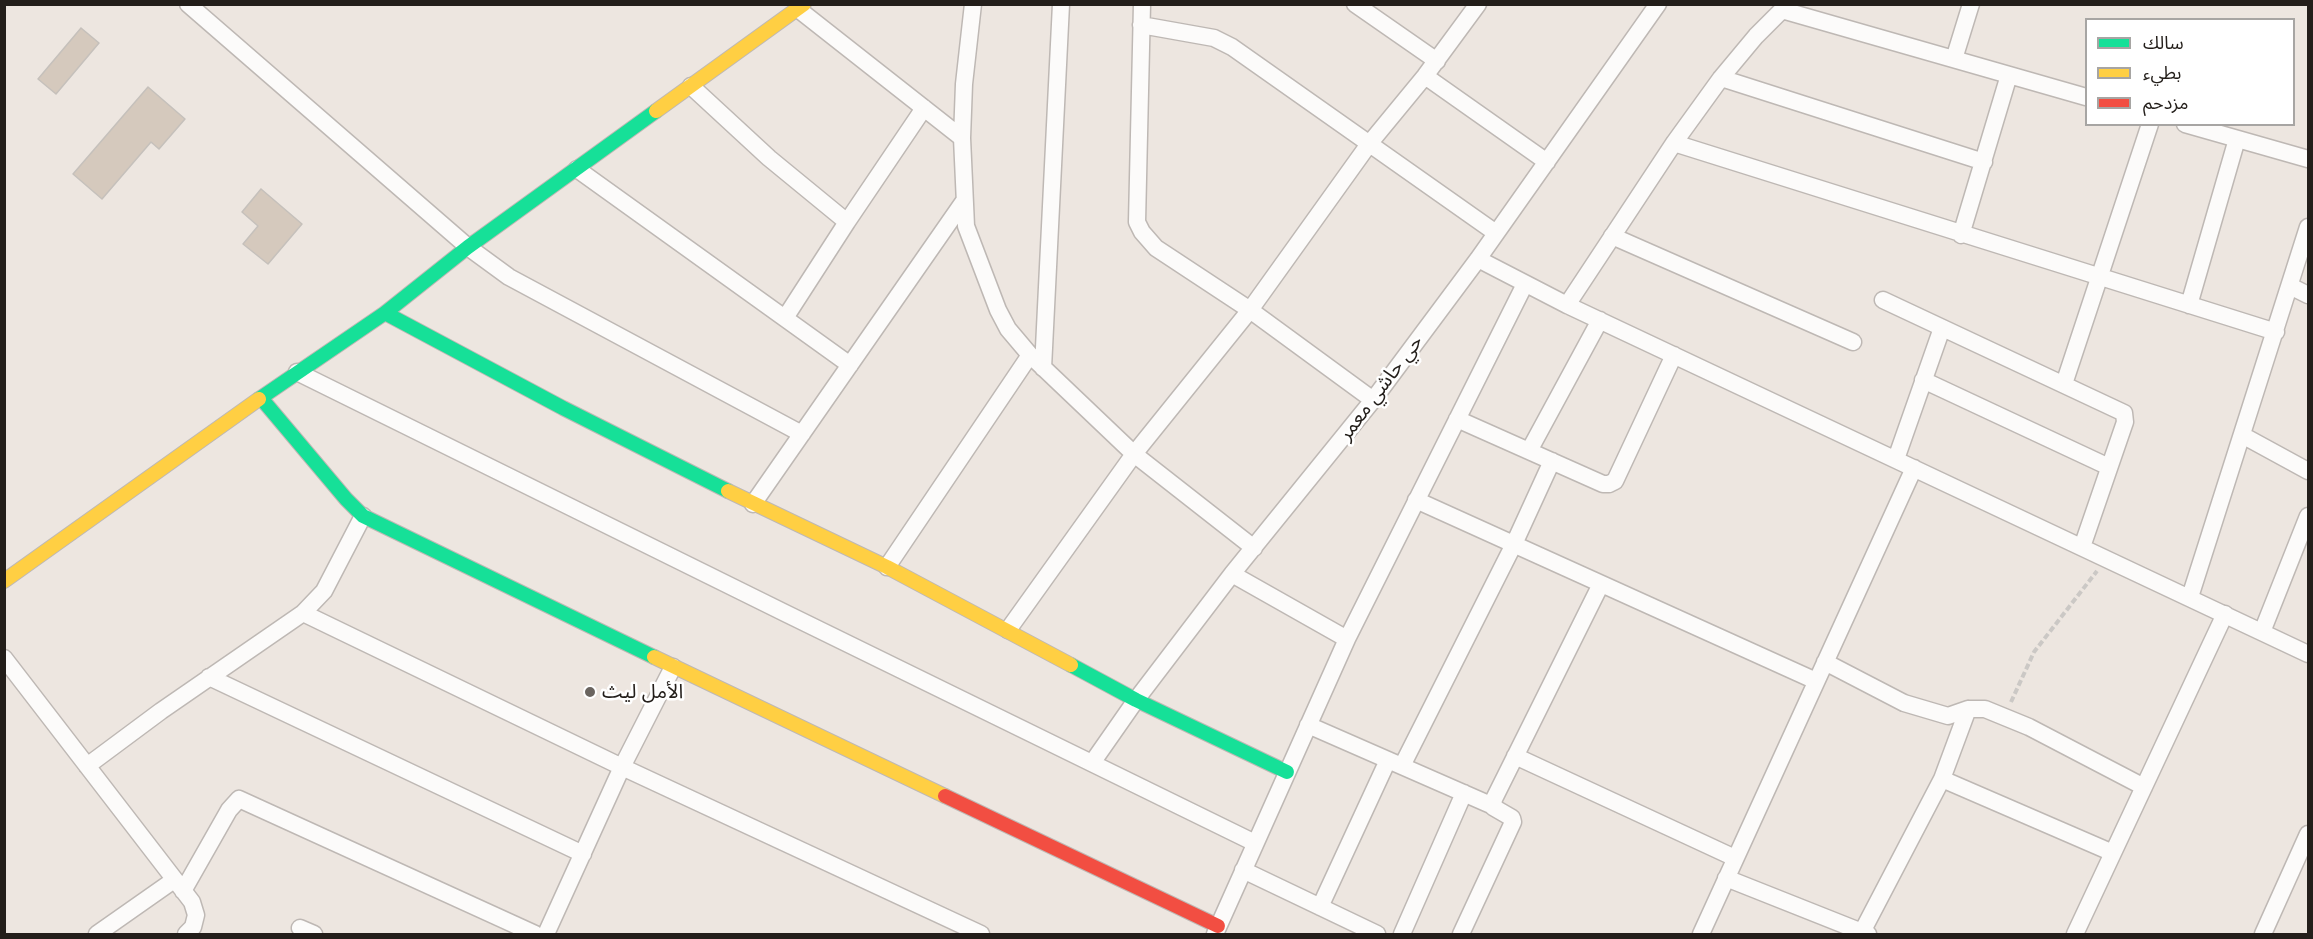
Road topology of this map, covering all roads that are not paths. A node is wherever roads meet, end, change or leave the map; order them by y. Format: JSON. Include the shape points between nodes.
{"nodes":[{"id":1,"x":188,"y":4,"type":"edge"},
{"id":2,"x":973,"y":4,"type":"edge"},
{"id":3,"x":1061,"y":4,"type":"edge"},
{"id":4,"x":1355,"y":4,"type":"edge"},
{"id":5,"x":1478,"y":4,"type":"edge"},
{"id":6,"x":1658,"y":4,"type":"edge"},
{"id":7,"x":1971,"y":4,"type":"edge"},
{"id":8,"x":1139,"y":5,"type":"edge"},
{"id":9,"x":801,"y":7,"type":"edge"},
{"id":10,"x":1785,"y":7,"type":"edge"},
{"id":11,"x":1141,"y":25,"type":"junction"},
{"id":12,"x":1954,"y":59,"type":"junction"},
{"id":13,"x":1437,"y":61,"type":"junction"},
{"id":14,"x":2009,"y":75,"type":"junction"},
{"id":15,"x":1425,"y":76,"type":"junction"},
{"id":16,"x":1721,"y":78,"type":"junction"},
{"id":17,"x":692,"y":86,"type":"junction"},
{"id":18,"x":2085,"y":97,"type":"edge"},
{"id":19,"x":924,"y":108,"type":"junction"},
{"id":20,"x":2149,"y":126,"type":"edge"},
{"id":21,"x":2193,"y":126,"type":"edge"},
{"id":22,"x":962,"y":138,"type":"junction"},
{"id":23,"x":2237,"y":139,"type":"junction"},
{"id":24,"x":1674,"y":143,"type":"junction"},
{"id":25,"x":1369,"y":144,"type":"junction"},
{"id":26,"x":2308,"y":159,"type":"edge"},
{"id":27,"x":1547,"y":162,"type":"junction"},
{"id":28,"x":1984,"y":162,"type":"junction"},
{"id":29,"x":577,"y":169,"type":"junction"},
{"id":30,"x":964,"y":201,"type":"junction"},
{"id":31,"x":847,"y":222,"type":"junction"},
{"id":32,"x":2308,"y":227,"type":"edge"},
{"id":33,"x":1496,"y":233,"type":"junction"},
{"id":34,"x":1961,"y":235,"type":"junction"},
{"id":35,"x":1612,"y":236,"type":"junction"},
{"id":36,"x":468,"y":247,"type":"junction"},
{"id":37,"x":1478,"y":259,"type":"junction"},
{"id":38,"x":2100,"y":277,"type":"junction"},
{"id":39,"x":1525,"y":284,"type":"junction"},
{"id":40,"x":2290,"y":286,"type":"junction"},
{"id":41,"x":2308,"y":295,"type":"edge"},
{"id":42,"x":1883,"y":300,"type":"dead end"},
{"id":43,"x":1568,"y":305,"type":"junction"},
{"id":44,"x":2188,"y":305,"type":"junction"},
{"id":45,"x":1250,"y":310,"type":"junction"},
{"id":46,"x":385,"y":313,"type":"junction"},
{"id":47,"x":785,"y":318,"type":"junction"},
{"id":48,"x":1600,"y":321,"type":"junction"},
{"id":49,"x":1942,"y":327,"type":"junction"},
{"id":50,"x":2276,"y":332,"type":"junction"},
{"id":51,"x":1853,"y":342,"type":"dead end"},
{"id":52,"x":1030,"y":355,"type":"junction"},
{"id":53,"x":1674,"y":355,"type":"junction"},
{"id":54,"x":850,"y":365,"type":"junction"},
{"id":55,"x":1043,"y":368,"type":"junction"},
{"id":56,"x":297,"y":372,"type":"junction"},
{"id":57,"x":1923,"y":380,"type":"junction"},
{"id":58,"x":2064,"y":384,"type":"junction"},
{"id":59,"x":261,"y":398,"type":"junction"},
{"id":60,"x":1373,"y":400,"type":"junction"},
{"id":61,"x":1457,"y":419,"type":"junction"},
{"id":62,"x":802,"y":434,"type":"junction"},
{"id":63,"x":2242,"y":435,"type":"junction"},
{"id":64,"x":1529,"y":451,"type":"junction"},
{"id":65,"x":1134,"y":454,"type":"junction"},
{"id":66,"x":1896,"y":459,"type":"junction"},
{"id":67,"x":1552,"y":461,"type":"junction"},
{"id":68,"x":2109,"y":467,"type":"junction"},
{"id":69,"x":1914,"y":468,"type":"junction"},
{"id":70,"x":2308,"y":471,"type":"edge"},
{"id":71,"x":1416,"y":500,"type":"junction"},
{"id":72,"x":753,"y":504,"type":"junction"},
{"id":73,"x":363,"y":516,"type":"junction"},
{"id":74,"x":2308,"y":516,"type":"edge"},
{"id":75,"x":1514,"y":544,"type":"junction"},
{"id":76,"x":2082,"y":547,"type":"junction"},
{"id":77,"x":1254,"y":548,"type":"junction"},
{"id":78,"x":887,"y":567,"type":"junction"},
{"id":79,"x":1232,"y":574,"type":"junction"},
{"id":80,"x":4,"y":581,"type":"edge"},
{"id":81,"x":1601,"y":584,"type":"junction"},
{"id":82,"x":2190,"y":597,"type":"junction"},
{"id":83,"x":303,"y":613,"type":"junction"},
{"id":84,"x":2225,"y":614,"type":"junction"},
{"id":85,"x":1008,"y":630,"type":"junction"},
{"id":86,"x":2262,"y":632,"type":"junction"},
{"id":87,"x":1347,"y":639,"type":"junction"},
{"id":88,"x":2308,"y":654,"type":"edge"},
{"id":89,"x":4,"y":658,"type":"edge"},
{"id":90,"x":1825,"y":662,"type":"junction"},
{"id":91,"x":673,"y":667,"type":"junction"},
{"id":92,"x":209,"y":677,"type":"junction"},
{"id":93,"x":1816,"y":681,"type":"junction"},
{"id":94,"x":1136,"y":700,"type":"junction"},
{"id":95,"x":1968,"y":709,"type":"junction"},
{"id":96,"x":1308,"y":725,"type":"junction"},
{"id":97,"x":1515,"y":756,"type":"junction"},
{"id":98,"x":1092,"y":763,"type":"junction"},
{"id":99,"x":1395,"y":763,"type":"junction"},
{"id":100,"x":87,"y":766,"type":"junction"},
{"id":101,"x":622,"y":767,"type":"junction"},
{"id":102,"x":1287,"y":772,"type":"junction"},
{"id":103,"x":1942,"y":778,"type":"junction"},
{"id":104,"x":2144,"y":787,"type":"junction"},
{"id":105,"x":1464,"y":793,"type":"junction"},
{"id":106,"x":1493,"y":806,"type":"junction"},
{"id":107,"x":2308,"y":834,"type":"edge"},
{"id":108,"x":1255,"y":843,"type":"junction"},
{"id":109,"x":2113,"y":853,"type":"junction"},
{"id":110,"x":583,"y":854,"type":"junction"},
{"id":111,"x":1736,"y":858,"type":"junction"},
{"id":112,"x":1243,"y":870,"type":"junction"},
{"id":113,"x":1726,"y":878,"type":"junction"},
{"id":114,"x":179,"y":886,"type":"junction"},
{"id":115,"x":1320,"y":907,"type":"junction"},
{"id":116,"x":1217,"y":930,"type":"edge"},
{"id":117,"x":97,"y":934,"type":"edge"},
{"id":118,"x":186,"y":934,"type":"edge"},
{"id":119,"x":536,"y":934,"type":"edge"},
{"id":120,"x":546,"y":934,"type":"edge"},
{"id":121,"x":981,"y":934,"type":"edge"},
{"id":122,"x":1377,"y":934,"type":"edge"},
{"id":123,"x":1402,"y":934,"type":"edge"},
{"id":124,"x":1461,"y":934,"type":"edge"},
{"id":125,"x":1701,"y":934,"type":"edge"},
{"id":126,"x":1864,"y":934,"type":"edge"},
{"id":127,"x":2075,"y":934,"type":"edge"},
{"id":128,"x":2263,"y":934,"type":"edge"}],
"edges":[{"from":1,"to":36,"type":"street"},
{"from":2,"to":22,"type":"street"},
{"from":3,"to":55,"type":"street"},
{"from":4,"to":13,"type":"street"},
{"from":5,"to":13,"type":"street"},
{"from":6,"to":27,"type":"street","name":"حي حاشي معمر"},
{"from":7,"to":12,"type":"street"},
{"from":8,"to":11,"type":"street"},
{"from":9,"to":17,"type":"street"},
{"from":9,"to":19,"type":"street"},
{"from":10,"to":12,"type":"street"},
{"from":10,"to":16,"type":"street"},
{"from":11,"to":25,"type":"street","via":[[1214,38],[1232,47]]},
{"from":11,"to":45,"type":"street","via":[[1137,222],[1156,248]]},
{"from":12,"to":14,"type":"street"},
{"from":13,"to":15,"type":"street"},
{"from":14,"to":18,"type":"street"},
{"from":14,"to":28,"type":"street"},
{"from":15,"to":25,"type":"street"},
{"from":15,"to":27,"type":"street"},
{"from":16,"to":24,"type":"street"},
{"from":16,"to":28,"type":"street"},
{"from":17,"to":29,"type":"street"},
{"from":17,"to":31,"type":"street","via":[[769,158]]},
{"from":19,"to":22,"type":"street"},
{"from":19,"to":31,"type":"street"},
{"from":20,"to":38,"type":"street"},
{"from":21,"to":23,"type":"street"},
{"from":22,"to":30,"type":"street"},
{"from":23,"to":26,"type":"street"},
{"from":23,"to":44,"type":"street"},
{"from":24,"to":34,"type":"street"},
{"from":24,"to":35,"type":"street"},
{"from":25,"to":33,"type":"street"},
{"from":25,"to":45,"type":"street"},
{"from":27,"to":33,"type":"street","name":"حي حاشي معمر"},
{"from":28,"to":34,"type":"street"},
{"from":29,"to":36,"type":"street"},
{"from":29,"to":47,"type":"street"},
{"from":30,"to":52,"type":"street","via":[[966,226],[989,288],[1008,329]]},
{"from":30,"to":54,"type":"street"},
{"from":31,"to":47,"type":"street"},
{"from":32,"to":40,"type":"street"},
{"from":33,"to":37,"type":"street","name":"حي حاشي معمر"},
{"from":34,"to":38,"type":"street"},
{"from":35,"to":43,"type":"street"},
{"from":35,"to":51,"type":"street"},
{"from":36,"to":46,"type":"street"},
{"from":36,"to":62,"type":"street","via":[[509,277]]},
{"from":37,"to":39,"type":"street"},
{"from":37,"to":60,"type":"street","name":"حي حاشي معمر"},
{"from":38,"to":44,"type":"street"},
{"from":38,"to":58,"type":"street"},
{"from":39,"to":43,"type":"street"},
{"from":39,"to":61,"type":"street"},
{"from":40,"to":41,"type":"street"},
{"from":40,"to":50,"type":"street"},
{"from":42,"to":49,"type":"street"},
{"from":43,"to":48,"type":"street"},
{"from":44,"to":50,"type":"street"},
{"from":45,"to":60,"type":"street"},
{"from":45,"to":65,"type":"street"},
{"from":46,"to":56,"type":"street"},
{"from":46,"to":72,"type":"street"},
{"from":47,"to":54,"type":"street"},
{"from":48,"to":53,"type":"street"},
{"from":48,"to":64,"type":"street"},
{"from":49,"to":57,"type":"street"},
{"from":49,"to":58,"type":"street"},
{"from":50,"to":63,"type":"street"},
{"from":52,"to":55,"type":"street"},
{"from":52,"to":78,"type":"street"},
{"from":53,"to":66,"type":"street"},
{"from":53,"to":67,"type":"street","via":[[1615,481],[1603,484]]},
{"from":54,"to":62,"type":"street"},
{"from":55,"to":65,"type":"street"},
{"from":56,"to":59,"type":"street"},
{"from":56,"to":98,"type":"street"},
{"from":57,"to":66,"type":"street"},
{"from":57,"to":68,"type":"street"},
{"from":58,"to":68,"type":"street","via":[[2124,413],[2125,422]]},
{"from":59,"to":73,"type":"street"},
{"from":59,"to":80,"type":"street"},
{"from":60,"to":77,"type":"street","name":"حي حاشي معمر"},
{"from":61,"to":64,"type":"street"},
{"from":61,"to":71,"type":"street"},
{"from":62,"to":72,"type":"street"},
{"from":63,"to":70,"type":"street"},
{"from":63,"to":82,"type":"street"},
{"from":64,"to":67,"type":"street"},
{"from":65,"to":77,"type":"street"},
{"from":65,"to":85,"type":"street"},
{"from":66,"to":69,"type":"street"},
{"from":67,"to":75,"type":"street"},
{"from":68,"to":76,"type":"street"},
{"from":69,"to":76,"type":"street"},
{"from":69,"to":90,"type":"street"},
{"from":71,"to":75,"type":"street"},
{"from":71,"to":87,"type":"street"},
{"from":72,"to":78,"type":"street"},
{"from":73,"to":83,"type":"street","via":[[324,591]]},
{"from":73,"to":91,"type":"street"},
{"from":74,"to":86,"type":"street"},
{"from":75,"to":81,"type":"street"},
{"from":75,"to":99,"type":"street"},
{"from":76,"to":82,"type":"street"},
{"from":77,"to":79,"type":"street","name":"حي حاشي معمر"},
{"from":78,"to":85,"type":"street"},
{"from":79,"to":87,"type":"street"},
{"from":79,"to":94,"type":"street","name":"حي حاشي معمر"},
{"from":81,"to":93,"type":"street"},
{"from":81,"to":97,"type":"street"},
{"from":82,"to":84,"type":"street"},
{"from":83,"to":92,"type":"street"},
{"from":83,"to":101,"type":"street"},
{"from":84,"to":86,"type":"street"},
{"from":84,"to":104,"type":"street"},
{"from":85,"to":94,"type":"street"},
{"from":86,"to":88,"type":"street"},
{"from":87,"to":96,"type":"street"},
{"from":89,"to":100,"type":"street"},
{"from":90,"to":93,"type":"street"},
{"from":90,"to":95,"type":"street","via":[[1904,702],[1948,716]]},
{"from":91,"to":101,"type":"street"},
{"from":91,"to":116,"type":"street"},
{"from":92,"to":100,"type":"street"},
{"from":92,"to":110,"type":"street"},
{"from":93,"to":111,"type":"street"},
{"from":94,"to":98,"type":"street","name":"حي حاشي معمر"},
{"from":94,"to":102,"type":"street"},
{"from":95,"to":103,"type":"street"},
{"from":95,"to":104,"type":"street","via":[[1985,709],[2029,728]]},
{"from":96,"to":99,"type":"street"},
{"from":96,"to":102,"type":"street"},
{"from":97,"to":106,"type":"street"},
{"from":97,"to":111,"type":"street"},
{"from":98,"to":108,"type":"street"},
{"from":99,"to":105,"type":"street"},
{"from":99,"to":115,"type":"street"},
{"from":100,"to":114,"type":"street"},
{"from":101,"to":110,"type":"street"},
{"from":101,"to":121,"type":"street"},
{"from":102,"to":108,"type":"street"},
{"from":103,"to":109,"type":"street"},
{"from":103,"to":126,"type":"street"},
{"from":104,"to":109,"type":"street"},
{"from":105,"to":106,"type":"street"},
{"from":105,"to":123,"type":"street"},
{"from":106,"to":124,"type":"street","via":[[1513,822]]},
{"from":107,"to":128,"type":"street"},
{"from":108,"to":112,"type":"street"},
{"from":109,"to":127,"type":"street"},
{"from":110,"to":120,"type":"street"},
{"from":111,"to":113,"type":"street"},
{"from":112,"to":115,"type":"street"},
{"from":112,"to":116,"type":"street"},
{"from":113,"to":125,"type":"street"},
{"from":113,"to":126,"type":"street"},
{"from":114,"to":117,"type":"street"},
{"from":114,"to":118,"type":"street","via":[[192,902],[196,915]]},
{"from":114,"to":119,"type":"street","via":[[239,799]]},
{"from":115,"to":122,"type":"street"}]}
